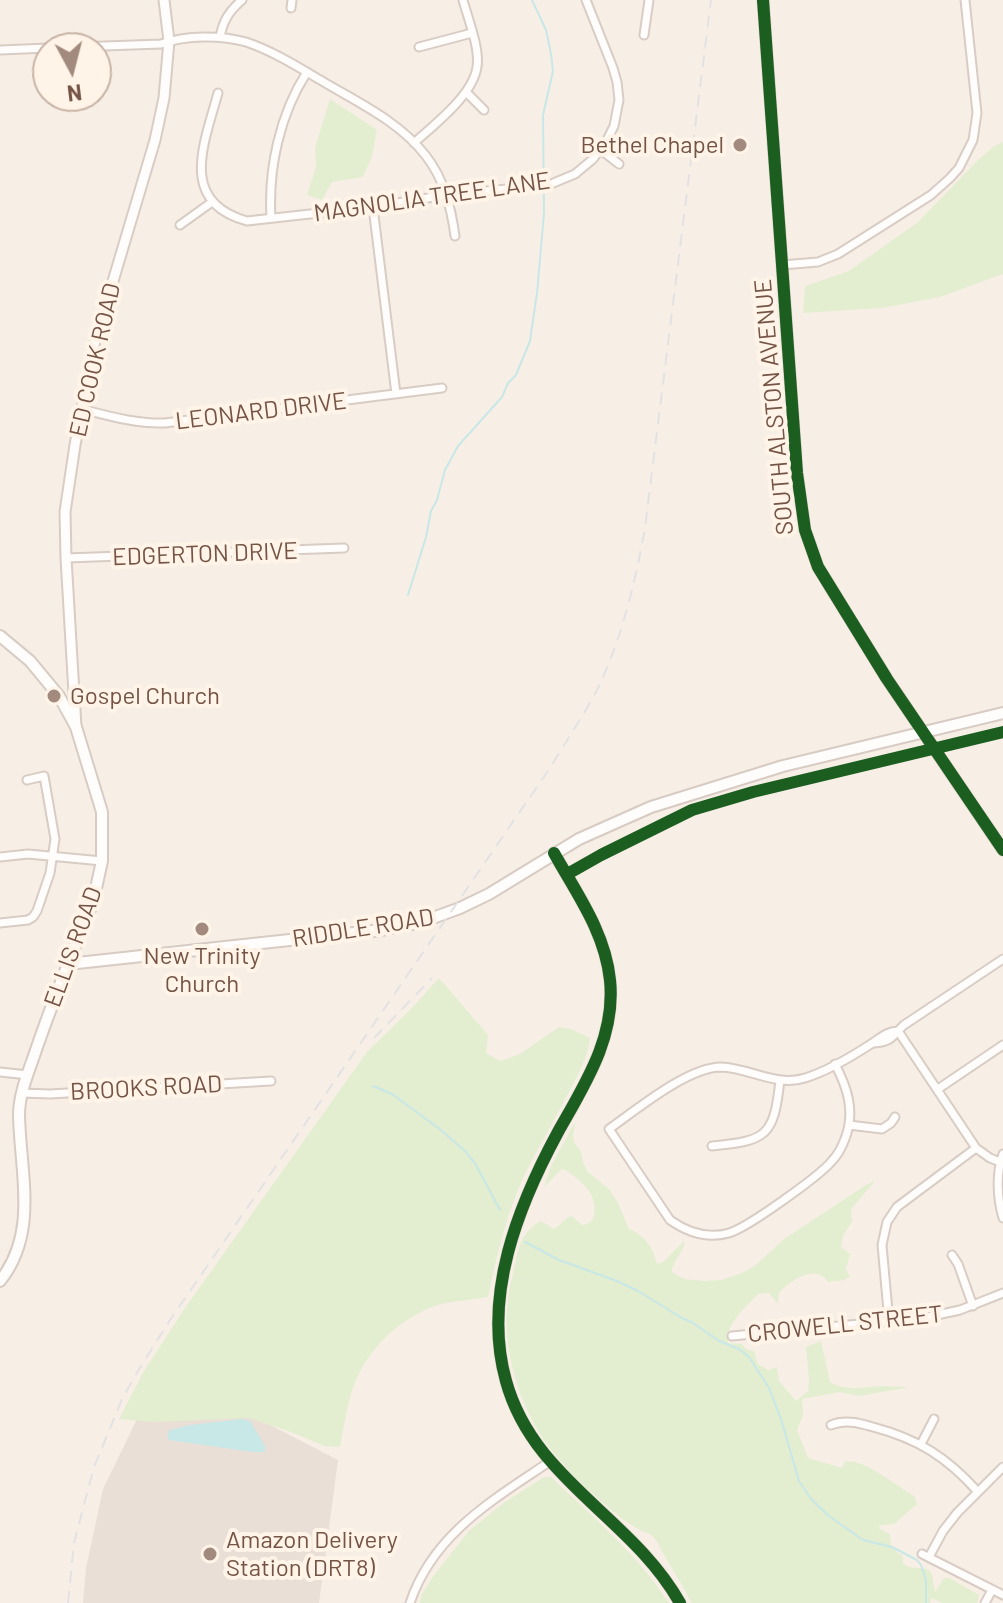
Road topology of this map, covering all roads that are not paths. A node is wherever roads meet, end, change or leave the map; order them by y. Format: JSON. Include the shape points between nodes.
{"nodes":[{"id":1,"x":164,"y":0,"type":"edge"},
{"id":2,"x":242,"y":0,"type":"edge"},
{"id":3,"x":463,"y":0,"type":"edge"},
{"id":4,"x":586,"y":0,"type":"edge"},
{"id":5,"x":649,"y":0,"type":"edge"},
{"id":6,"x":763,"y":0,"type":"edge"},
{"id":7,"x":965,"y":0,"type":"edge"},
{"id":8,"x":472,"y":33,"type":"junction"},
{"id":9,"x":644,"y":35,"type":"dead end"},
{"id":10,"x":220,"y":37,"type":"junction"},
{"id":11,"x":169,"y":41,"type":"junction"},
{"id":12,"x":112,"y":46,"type":"edge"},
{"id":13,"x":419,"y":47,"type":"dead end"},
{"id":14,"x":32,"y":49,"type":"edge"},
{"id":15,"x":0,"y":50,"type":"edge"},
{"id":16,"x":307,"y":72,"type":"junction"},
{"id":17,"x":466,"y":92,"type":"junction"},
{"id":18,"x":218,"y":93,"type":"dead end"},
{"id":19,"x":484,"y":110,"type":"dead end"},
{"id":20,"x":414,"y":143,"type":"junction"},
{"id":21,"x":601,"y":150,"type":"junction"},
{"id":22,"x":619,"y":164,"type":"dead end"},
{"id":23,"x":446,"y":195,"type":"junction"},
{"id":24,"x":212,"y":202,"type":"junction"},
{"id":25,"x":373,"y":207,"type":"junction"},
{"id":26,"x":271,"y":218,"type":"junction"},
{"id":27,"x":180,"y":225,"type":"dead end"},
{"id":28,"x":455,"y":236,"type":"dead end"},
{"id":29,"x":782,"y":265,"type":"junction"},
{"id":30,"x":442,"y":388,"type":"dead end"},
{"id":31,"x":396,"y":394,"type":"junction"},
{"id":32,"x":81,"y":409,"type":"junction"},
{"id":33,"x":344,"y":548,"type":"dead end"},
{"id":34,"x":66,"y":558,"type":"junction"},
{"id":35,"x":0,"y":636,"type":"edge"},
{"id":36,"x":1003,"y":713,"type":"edge"},
{"id":37,"x":76,"y":727,"type":"junction"},
{"id":38,"x":923,"y":732,"type":"junction"},
{"id":39,"x":27,"y":780,"type":"dead end"},
{"id":40,"x":1003,"y":850,"type":"edge"},
{"id":41,"x":554,"y":853,"type":"junction"},
{"id":42,"x":54,"y":856,"type":"junction"},
{"id":43,"x":0,"y":857,"type":"edge"},
{"id":44,"x":102,"y":861,"type":"junction"},
{"id":45,"x":0,"y":923,"type":"edge"},
{"id":46,"x":1003,"y":959,"type":"edge"},
{"id":47,"x":68,"y":964,"type":"junction"},
{"id":48,"x":898,"y":1031,"type":"junction"},
{"id":49,"x":1003,"y":1045,"type":"edge"},
{"id":50,"x":835,"y":1064,"type":"junction"},
{"id":51,"x":0,"y":1072,"type":"edge"},
{"id":52,"x":28,"y":1075,"type":"junction"},
{"id":53,"x":780,"y":1080,"type":"junction"},
{"id":54,"x":271,"y":1081,"type":"dead end"},
{"id":55,"x":938,"y":1089,"type":"junction"},
{"id":56,"x":22,"y":1093,"type":"junction"},
{"id":57,"x":895,"y":1117,"type":"dead end"},
{"id":58,"x":849,"y":1125,"type":"junction"},
{"id":59,"x":712,"y":1146,"type":"dead end"},
{"id":60,"x":976,"y":1148,"type":"junction"},
{"id":61,"x":1002,"y":1158,"type":"edge"},
{"id":62,"x":1003,"y":1218,"type":"edge"},
{"id":63,"x":952,"y":1255,"type":"dead end"},
{"id":64,"x":0,"y":1281,"type":"edge"},
{"id":65,"x":1003,"y":1293,"type":"edge"},
{"id":66,"x":973,"y":1306,"type":"junction"},
{"id":67,"x":889,"y":1322,"type":"junction"},
{"id":68,"x":732,"y":1336,"type":"dead end"},
{"id":69,"x":934,"y":1419,"type":"dead end"},
{"id":70,"x":831,"y":1425,"type":"dead end"},
{"id":71,"x":921,"y":1444,"type":"junction"},
{"id":72,"x":549,"y":1462,"type":"junction"},
{"id":73,"x":1003,"y":1467,"type":"edge"},
{"id":74,"x":978,"y":1492,"type":"junction"},
{"id":75,"x":992,"y":1590,"type":"junction"},
{"id":76,"x":1003,"y":1595,"type":"edge"},
{"id":77,"x":410,"y":1603,"type":"edge"},
{"id":78,"x":680,"y":1603,"type":"edge"},
{"id":79,"x":985,"y":1603,"type":"edge"}],
"edges":[{"from":1,"to":11,"type":"street","name":"ED COOK ROAD"},
{"from":2,"to":10,"type":"street","via":[[224,20]]},
{"from":3,"to":8,"type":"street"},
{"from":4,"to":21,"type":"street","name":"MAGNOLIA TREE LANE","via":[[617,82],[614,126]]},
{"from":5,"to":9,"type":"street"},
{"from":6,"to":29,"type":"street","name":"SOUTH ALSTON AVENUE"},
{"from":7,"to":29,"type":"street","via":[[977,113],[973,140],[959,168],[931,195],[833,258]]},
{"from":8,"to":13,"type":"street"},
{"from":8,"to":17,"type":"street","via":[[477,67]]},
{"from":10,"to":11,"type":"street"},
{"from":10,"to":16,"type":"street","via":[[247,43]]},
{"from":11,"to":12,"type":"street"},
{"from":11,"to":32,"type":"street","name":"ED COOK ROAD","via":[[155,140],[94,345]]},
{"from":14,"to":15,"type":"street"},
{"from":16,"to":20,"type":"street","via":[[379,114]]},
{"from":16,"to":26,"type":"street","via":[[282,127],[272,174]]},
{"from":17,"to":19,"type":"street"},
{"from":17,"to":20,"type":"street"},
{"from":18,"to":24,"type":"street","via":[[201,175]]},
{"from":20,"to":23,"type":"street","via":[[437,172]]},
{"from":21,"to":22,"type":"street"},
{"from":21,"to":23,"type":"street","name":"MAGNOLIA TREE LANE","via":[[575,174],[551,184]]},
{"from":23,"to":25,"type":"street","name":"MAGNOLIA TREE LANE"},
{"from":23,"to":28,"type":"street"},
{"from":24,"to":26,"type":"street","name":"MAGNOLIA TREE LANE","via":[[247,221]]},
{"from":24,"to":27,"type":"street"},
{"from":25,"to":26,"type":"street","name":"MAGNOLIA TREE LANE"},
{"from":25,"to":31,"type":"street"},
{"from":29,"to":38,"type":"street","name":"SOUTH ALSTON AVENUE","via":[[797,473],[808,543],[839,605]]},
{"from":30,"to":31,"type":"street","name":"LEONARD DRIVE"},
{"from":31,"to":32,"type":"street","name":"LEONARD DRIVE","via":[[165,423],[140,423]]},
{"from":32,"to":34,"type":"street","name":"ED COOK ROAD","via":[[66,497]]},
{"from":33,"to":34,"type":"street","name":"EDGERTON DRIVE"},
{"from":34,"to":37,"type":"street","name":"ED COOK ROAD"},
{"from":35,"to":37,"type":"main road","name":"ELLIS ROAD","via":[[30,661]]},
{"from":36,"to":38,"type":"main road","name":"RIDDLE ROAD"},
{"from":37,"to":44,"type":"main road","name":"ELLIS ROAD","via":[[102,812]]},
{"from":38,"to":40,"type":"street","name":"SOUTH ALSTON AVENUE"},
{"from":38,"to":41,"type":"main road","name":"RIDDLE ROAD","via":[[687,794],[609,824]]},
{"from":39,"to":42,"type":"street","via":[[44,776]]},
{"from":41,"to":47,"type":"main road","name":"RIDDLE ROAD","via":[[489,894],[422,922]]},
{"from":41,"to":72,"type":"street","via":[[598,931],[611,994],[601,1052],[532,1184],[499,1298],[498,1335],[506,1381],[520,1418]]},
{"from":42,"to":43,"type":"street"},
{"from":42,"to":44,"type":"street"},
{"from":42,"to":45,"type":"street","via":[[35,915]]},
{"from":44,"to":47,"type":"main road","name":"ELLIS ROAD","via":[[93,902]]},
{"from":46,"to":48,"type":"street"},
{"from":47,"to":52,"type":"main road","name":"ELLIS ROAD"},
{"from":48,"to":50,"type":"street","via":[[889,1031]]},
{"from":48,"to":55,"type":"street"},
{"from":49,"to":55,"type":"street"},
{"from":50,"to":53,"type":"street","via":[[805,1078]]},
{"from":50,"to":58,"type":"street","via":[[847,1092]]},
{"from":51,"to":52,"type":"street"},
{"from":52,"to":56,"type":"main road","name":"ELLIS ROAD"},
{"from":53,"to":58,"type":"street","via":[[730,1068],[699,1070],[609,1129],[670,1220],[692,1232],[731,1233],[822,1171],[842,1147]]},
{"from":53,"to":59,"type":"street","via":[[777,1110],[767,1130],[746,1142]]},
{"from":54,"to":56,"type":"street","name":"BROOKS ROAD"},
{"from":55,"to":60,"type":"street"},
{"from":56,"to":64,"type":"main road","name":"ELLIS ROAD","via":[[24,1221],[14,1257]]},
{"from":57,"to":58,"type":"street","via":[[882,1129]]},
{"from":60,"to":61,"type":"street","via":[[990,1158]]},
{"from":60,"to":67,"type":"street","via":[[897,1207],[887,1222],[882,1245]]},
{"from":61,"to":62,"type":"street"},
{"from":63,"to":66,"type":"street"},
{"from":65,"to":66,"type":"street","name":"CROWELL STREET"},
{"from":66,"to":67,"type":"street","name":"CROWELL STREET"},
{"from":67,"to":68,"type":"street","name":"CROWELL STREET"},
{"from":69,"to":71,"type":"street"},
{"from":70,"to":71,"type":"street","via":[[847,1421]]},
{"from":71,"to":74,"type":"street","via":[[954,1466]]},
{"from":72,"to":77,"type":"street","via":[[458,1528],[429,1565]]},
{"from":72,"to":78,"type":"street","via":[[639,1547]]},
{"from":73,"to":74,"type":"street"},
{"from":74,"to":75,"type":"street","via":[[926,1555]]},
{"from":75,"to":76,"type":"street"},
{"from":75,"to":79,"type":"street"}]}
